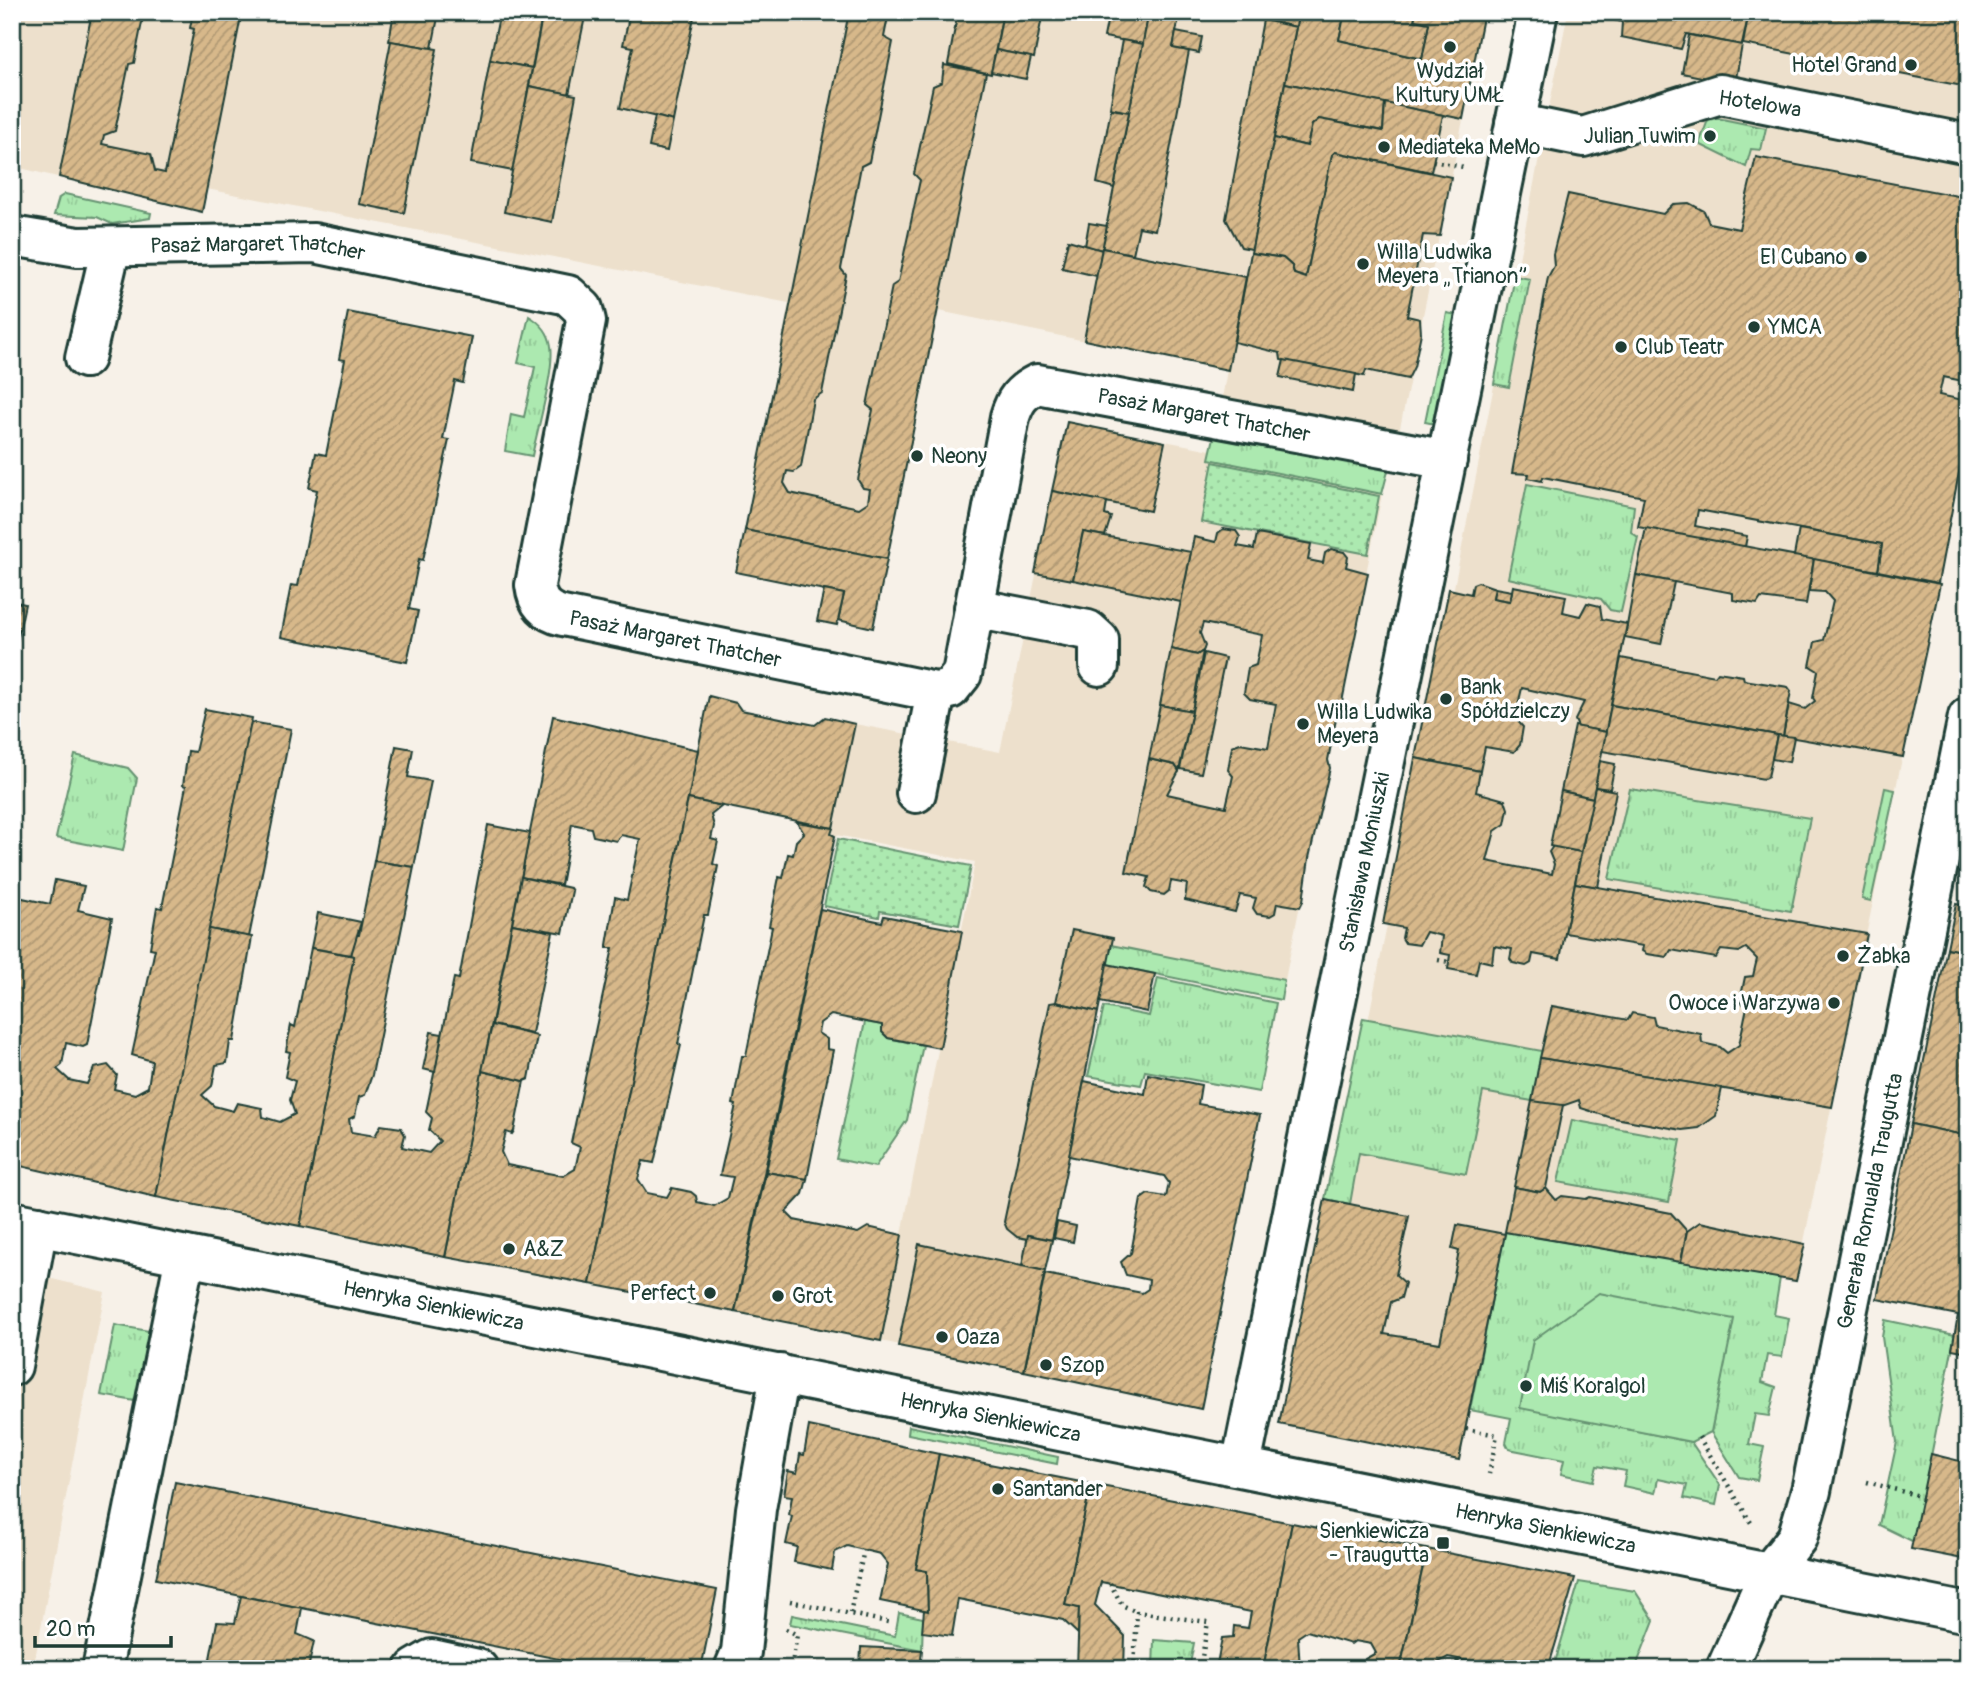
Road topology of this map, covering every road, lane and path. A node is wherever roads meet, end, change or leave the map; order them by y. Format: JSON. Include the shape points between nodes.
{"nodes":[{"id":1,"x":1538,"y":12,"type":"edge"},
{"id":2,"x":1515,"y":123,"type":"junction"},
{"id":3,"x":1968,"y":144,"type":"edge"},
{"id":4,"x":12,"y":236,"type":"edge"},
{"id":5,"x":111,"y":247,"type":"junction"},
{"id":6,"x":86,"y":358,"type":"dead end"},
{"id":7,"x":1447,"y":460,"type":"junction"},
{"id":8,"x":974,"y":608,"type":"junction"},
{"id":9,"x":1099,"y":666,"type":"dead end"},
{"id":10,"x":936,"y":692,"type":"junction"},
{"id":11,"x":1968,"y":717,"type":"edge"},
{"id":12,"x":916,"y":793,"type":"dead end"},
{"id":13,"x":1438,"y":960,"type":"dead end"},
{"id":14,"x":1448,"y":962,"type":"dead end"},
{"id":15,"x":25,"y":1224,"type":"edge"},
{"id":16,"x":185,"y":1256,"type":"junction"},
{"id":17,"x":12,"y":1366,"type":"edge"},
{"id":18,"x":780,"y":1374,"type":"junction"},
{"id":19,"x":1466,"y":1429,"type":"dead end"},
{"id":20,"x":1699,"y":1437,"type":"dead end"},
{"id":21,"x":1241,"y":1466,"type":"junction"},
{"id":22,"x":1489,"y":1474,"type":"dead end"},
{"id":23,"x":1867,"y":1482,"type":"dead end"},
{"id":24,"x":1923,"y":1497,"type":"dead end"},
{"id":25,"x":1755,"y":1530,"type":"dead end"},
{"id":26,"x":864,"y":1550,"type":"dead end"},
{"id":27,"x":1769,"y":1573,"type":"junction"},
{"id":28,"x":1110,"y":1583,"type":"dead end"},
{"id":29,"x":788,"y":1601,"type":"dead end"},
{"id":30,"x":1137,"y":1612,"type":"junction"},
{"id":31,"x":1968,"y":1613,"type":"edge"},
{"id":32,"x":850,"y":1614,"type":"junction"},
{"id":33,"x":892,"y":1623,"type":"dead end"},
{"id":34,"x":1458,"y":1659,"type":"dead end"},
{"id":35,"x":102,"y":1669,"type":"edge"},
{"id":36,"x":415,"y":1669,"type":"edge"},
{"id":37,"x":478,"y":1669,"type":"edge"},
{"id":38,"x":734,"y":1669,"type":"edge"},
{"id":39,"x":1134,"y":1669,"type":"edge"},
{"id":40,"x":1200,"y":1669,"type":"edge"},
{"id":41,"x":1456,"y":1669,"type":"edge"},
{"id":42,"x":1726,"y":1669,"type":"edge"}],
"edges":[{"from":1,"to":2,"type":"street","name":"Stanisława Moniuszki"},
{"from":2,"to":3,"type":"street","name":"Hotelowa","via":[[1583,137],[1720,94]]},
{"from":2,"to":7,"type":"street","name":"Stanisława Moniuszki"},
{"from":4,"to":5,"type":"street","name":"Pasaż Margaret Thatcher","via":[[61,246]]},
{"from":5,"to":6,"type":"street"},
{"from":5,"to":10,"type":"street","name":"Pasaż Margaret Thatcher","via":[[314,243],[568,295],[583,309],[586,321],[535,585],[543,607],[563,616]]},
{"from":7,"to":8,"type":"street","name":"Pasaż Margaret Thatcher","via":[[1037,384],[1014,403]]},
{"from":7,"to":21,"type":"street","name":"Stanisława Moniuszki"},
{"from":8,"to":9,"type":"street","via":[[1088,630],[1099,640]]},
{"from":8,"to":10,"type":"street","name":"Pasaż Margaret Thatcher","via":[[962,674],[950,690]]},
{"from":10,"to":12,"type":"street"},
{"from":11,"to":27,"type":"street","name":"Generała Romualda Traugutta","via":[[1811,1490],[1797,1538]]},
{"from":13,"to":14,"type":"path"},
{"from":15,"to":16,"type":"street","name":"Henryka Sienkiewicza"},
{"from":15,"to":17,"type":"street"},
{"from":16,"to":18,"type":"street","name":"Henryka Sienkiewicza"},
{"from":16,"to":35,"type":"street"},
{"from":18,"to":21,"type":"street","name":"Henryka Sienkiewicza"},
{"from":18,"to":38,"type":"street","via":[[756,1508],[741,1652]]},
{"from":19,"to":22,"type":"path","via":[[1497,1435]]},
{"from":20,"to":25,"type":"path"},
{"from":21,"to":27,"type":"street","name":"Henryka Sienkiewicza"},
{"from":23,"to":24,"type":"path"},
{"from":26,"to":32,"type":"path"},
{"from":27,"to":31,"type":"street","name":"Henryka Sienkiewicza"},
{"from":27,"to":42,"type":"street","name":"Generała Romualda Traugutta"},
{"from":28,"to":30,"type":"path","via":[[1122,1605]]},
{"from":29,"to":32,"type":"path"},
{"from":30,"to":39,"type":"path"},
{"from":30,"to":40,"type":"path","via":[[1208,1622]]},
{"from":32,"to":33,"type":"path"},
{"from":34,"to":41,"type":"path"},
{"from":36,"to":37,"type":"street","via":[[432,1659]]}]}
